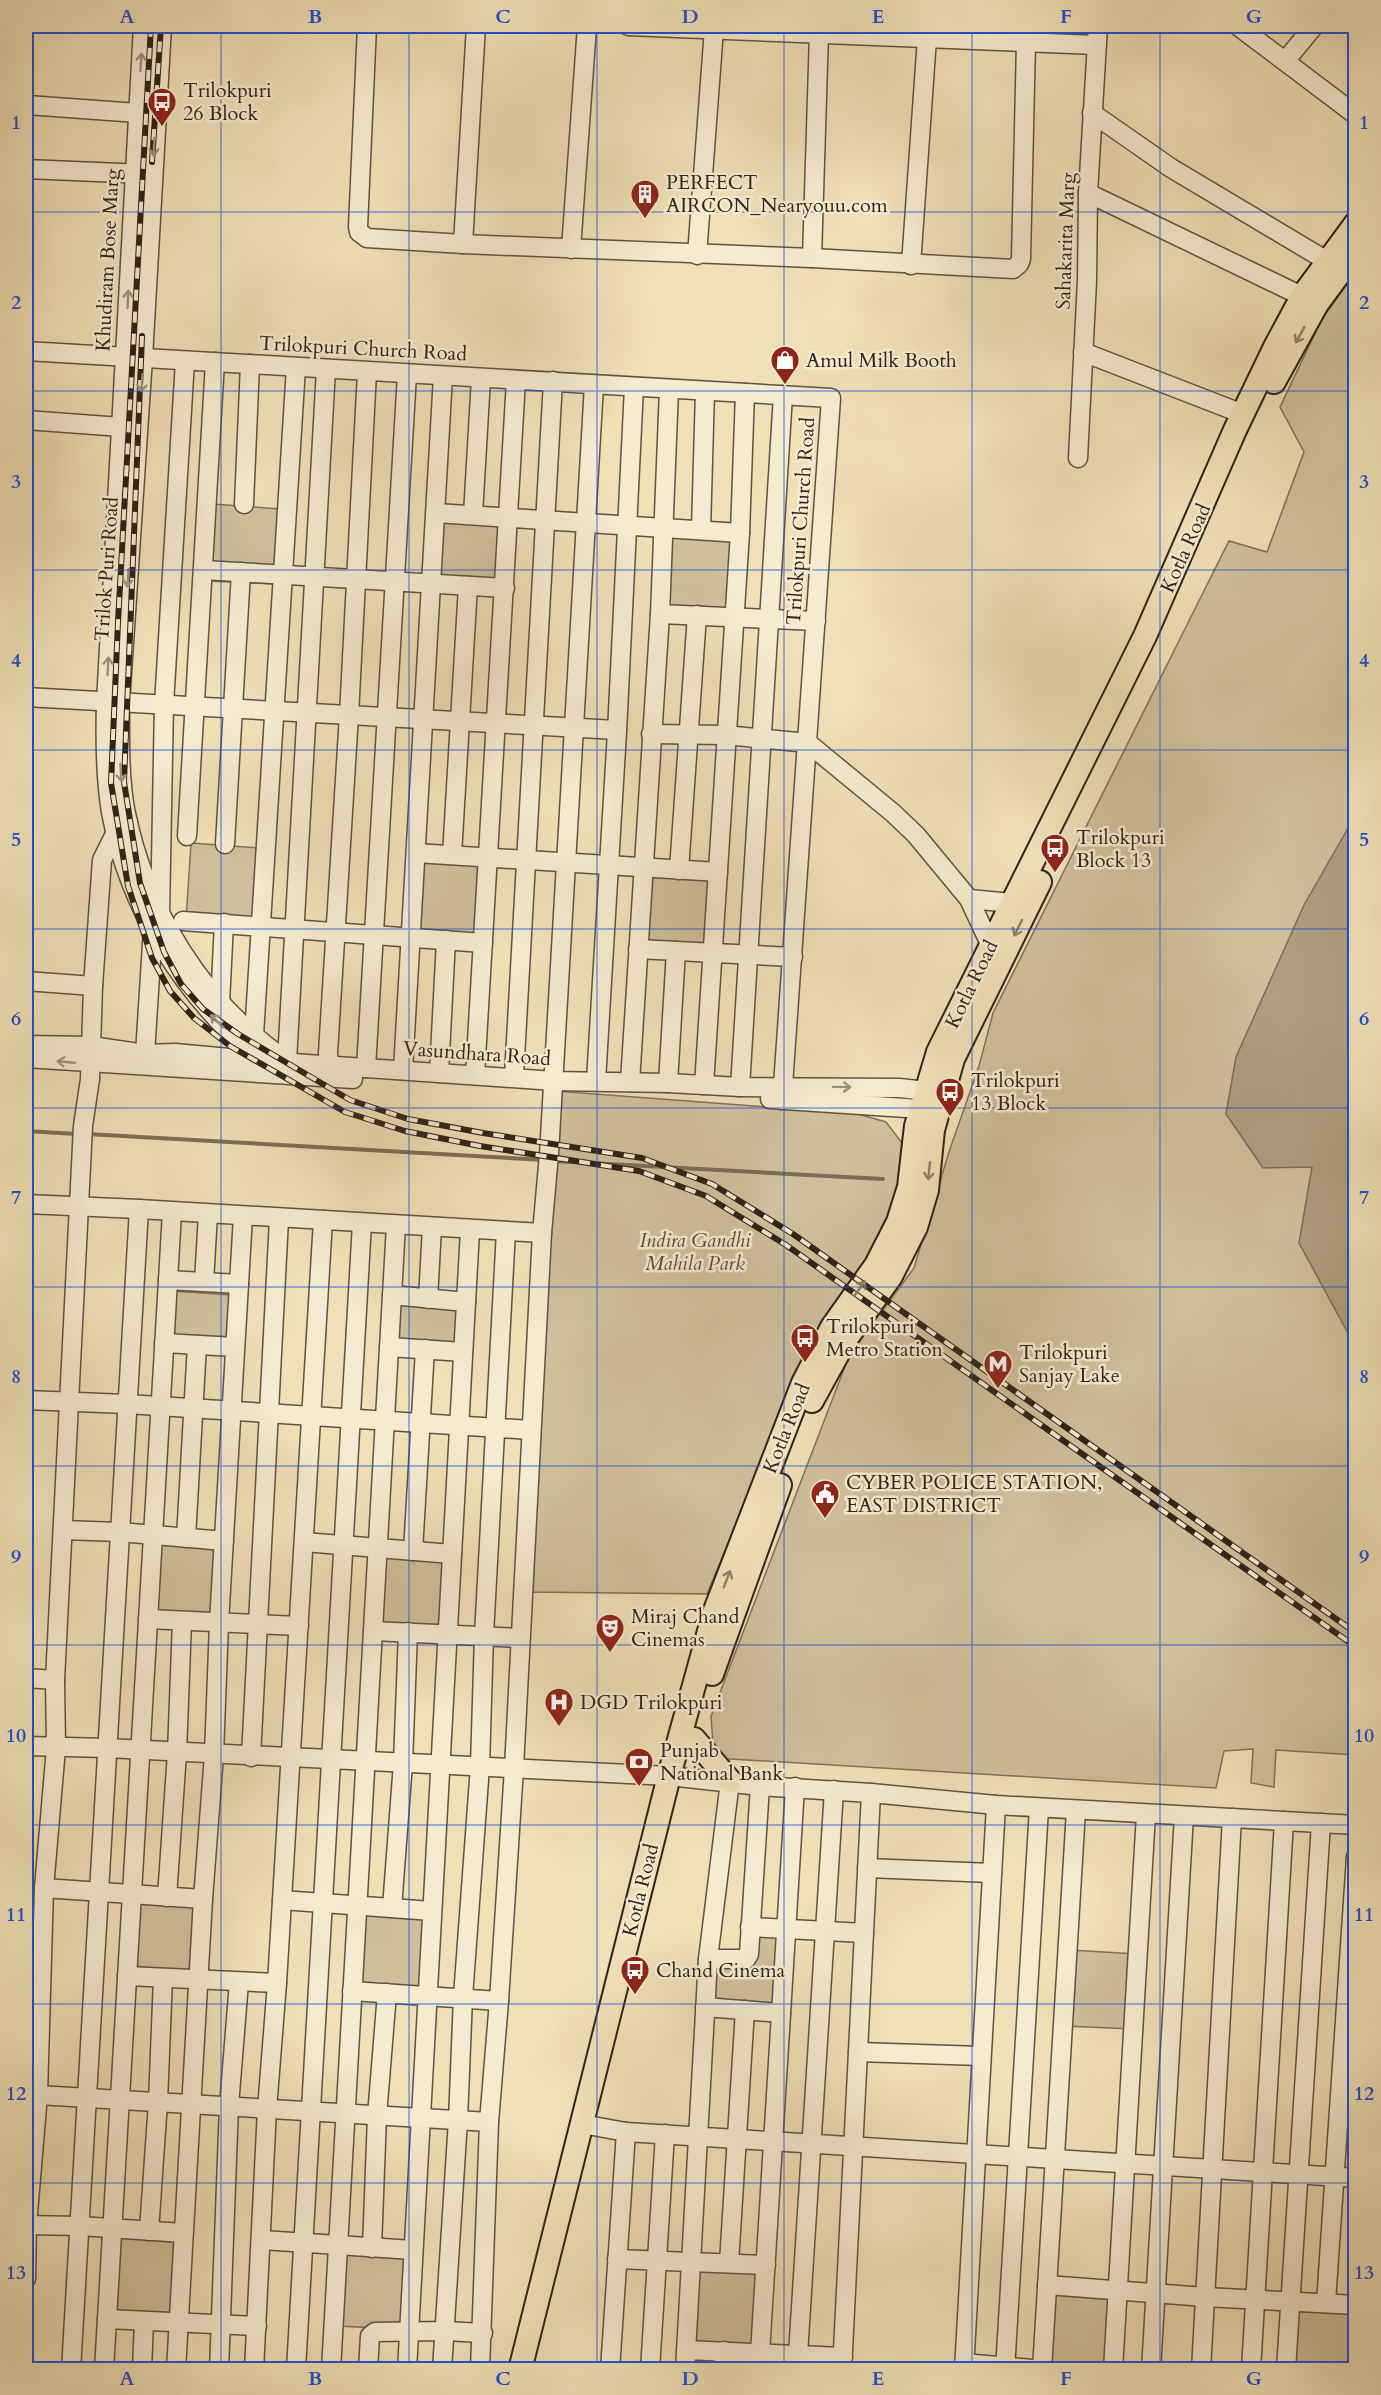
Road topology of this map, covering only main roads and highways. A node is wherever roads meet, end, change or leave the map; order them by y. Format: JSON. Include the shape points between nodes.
{"nodes":[{"id":1,"x":1356,"y":223,"type":"edge"},
{"id":2,"x":1356,"y":251,"type":"edge"},
{"id":3,"x":1310,"y":300,"type":"junction"},
{"id":4,"x":930,"y":1101,"type":"junction"},
{"id":5,"x":694,"y":1739,"type":"junction"},
{"id":6,"x":676,"y":1776,"type":"junction"},
{"id":7,"x":730,"y":1781,"type":"road end"},
{"id":8,"x":589,"y":2125,"type":"junction"},
{"id":9,"x":520,"y":2370,"type":"edge"},
{"id":10,"x":537,"y":2370,"type":"edge"}],
"edges":[{"from":1,"to":3,"type":"main road","name":"Kotla Road","via":[[1327,261]]},
{"from":2,"to":3,"type":"main road","name":"Kotla Road"},
{"from":3,"to":4,"type":"main road","name":"Kotla Road","one_way":true,"via":[[1159,644]]},
{"from":3,"to":4,"type":"main road","name":"Kotla Road","via":[[1275,347],[1146,636],[938,1052]]},
{"from":4,"to":5,"type":"main road","name":"Kotla Road","one_way":true,"via":[[933,1131],[927,1190],[916,1227],[891,1276],[819,1384],[723,1640]]},
{"from":6,"to":4,"type":"main road","name":"Kotla Road","one_way":true,"via":[[714,1613],[803,1383],[831,1327],[876,1265],[898,1222],[909,1187],[916,1126]]},
{"from":5,"to":6,"type":"main road","name":"Kotla Road"},
{"from":5,"to":7,"type":"main road"},
{"from":6,"to":8,"type":"main road","name":"Kotla Road"},
{"from":8,"to":9,"type":"main road","name":"Kotla Road"},
{"from":8,"to":10,"type":"main road","name":"Kotla Road"}]}
